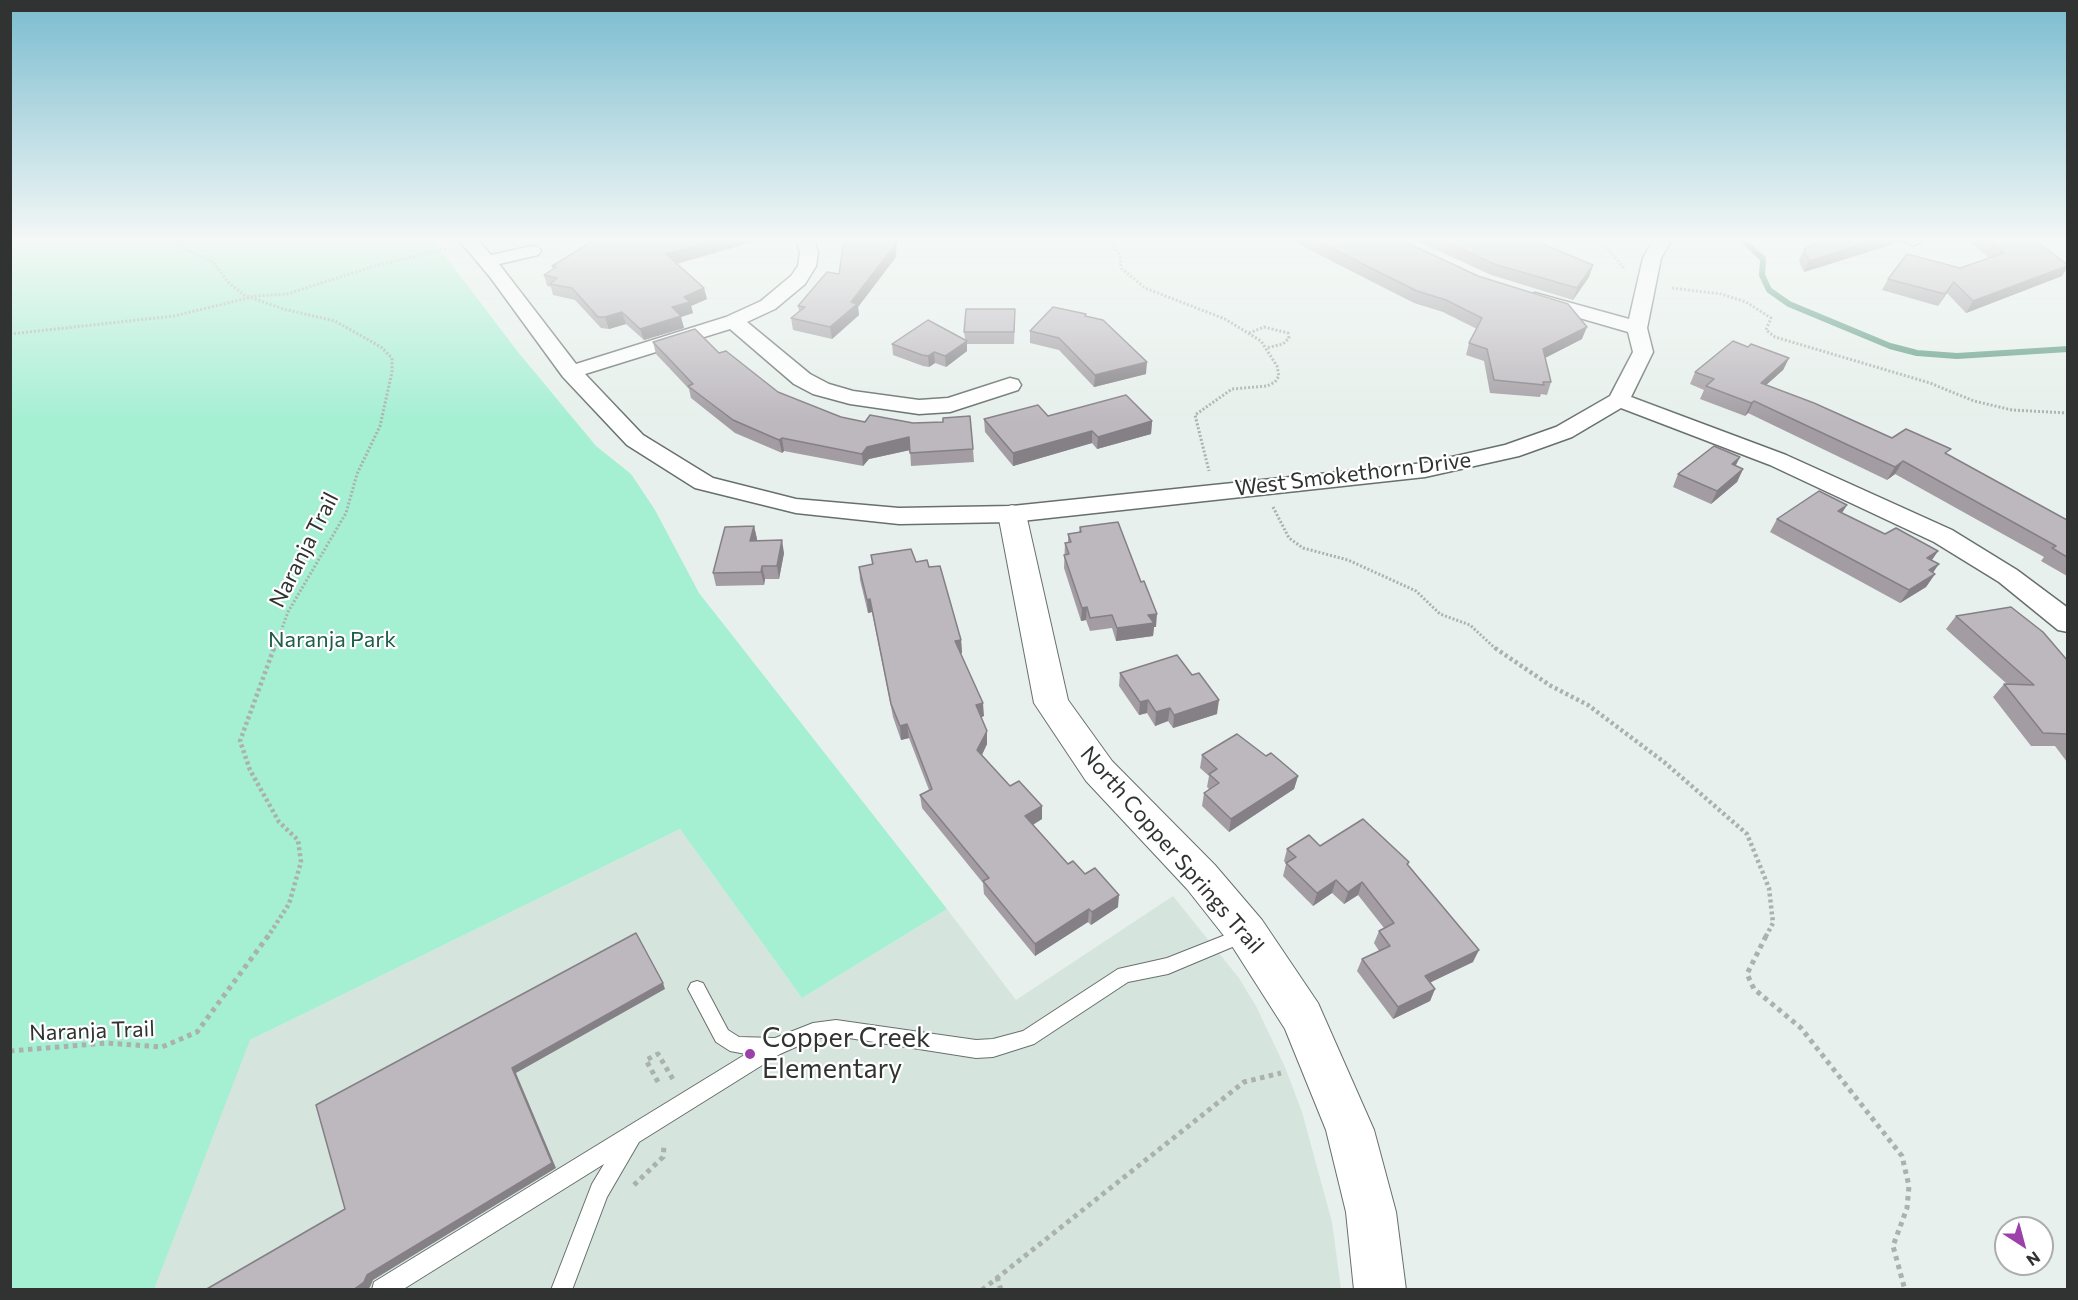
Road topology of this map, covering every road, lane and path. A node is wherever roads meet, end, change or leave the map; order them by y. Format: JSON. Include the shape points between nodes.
{"nodes":[{"id":1,"x":241,"y":300,"type":"edge"},
{"id":2,"x":259,"y":300,"type":"edge"},
{"id":3,"x":515,"y":300,"type":"edge"},
{"id":4,"x":775,"y":300,"type":"edge"},
{"id":5,"x":1179,"y":300,"type":"edge"},
{"id":6,"x":1539,"y":300,"type":"edge"},
{"id":7,"x":1643,"y":300,"type":"edge"},
{"id":8,"x":1739,"y":300,"type":"edge"},
{"id":9,"x":732,"y":321,"type":"junction"},
{"id":10,"x":1637,"y":328,"type":"junction"},
{"id":11,"x":1249,"y":333,"type":"junction"},
{"id":12,"x":10,"y":334,"type":"edge"},
{"id":13,"x":1266,"y":348,"type":"junction"},
{"id":14,"x":570,"y":372,"type":"junction"},
{"id":15,"x":1010,"y":385,"type":"dead end"},
{"id":16,"x":1619,"y":400,"type":"junction"},
{"id":17,"x":2067,"y":413,"type":"edge"},
{"id":18,"x":1216,"y":492,"type":"junction"},
{"id":19,"x":1012,"y":514,"type":"junction"},
{"id":20,"x":1282,"y":528,"type":"dead end"},
{"id":21,"x":2067,"y":623,"type":"edge"},
{"id":22,"x":1247,"y":933,"type":"junction"},
{"id":23,"x":697,"y":989,"type":"dead end"},
{"id":24,"x":775,"y":1047,"type":"junction"},
{"id":25,"x":10,"y":1051,"type":"edge"},
{"id":26,"x":1281,"y":1073,"type":"dead end"},
{"id":27,"x":674,"y":1081,"type":"dead end"},
{"id":28,"x":658,"y":1082,"type":"dead end"},
{"id":29,"x":632,"y":1135,"type":"junction"},
{"id":30,"x":664,"y":1147,"type":"dead end"},
{"id":31,"x":629,"y":1191,"type":"dead end"},
{"id":32,"x":997,"y":1277,"type":"junction"},
{"id":33,"x":382,"y":1290,"type":"edge"},
{"id":34,"x":561,"y":1290,"type":"edge"},
{"id":35,"x":982,"y":1290,"type":"edge"},
{"id":36,"x":1001,"y":1290,"type":"edge"},
{"id":37,"x":1380,"y":1290,"type":"edge"},
{"id":38,"x":1905,"y":1290,"type":"edge"}],
"edges":[{"from":1,"to":12,"type":"path","via":[[174,316]]},
{"from":2,"to":25,"type":"path","name":"Naranja Trail","via":[[335,321],[381,347],[392,358],[380,426],[357,474],[346,513],[288,612],[240,741],[250,770],[279,822],[298,840],[301,862],[289,903],[197,1032],[162,1047],[106,1043]]},
{"from":3,"to":14,"type":"street"},
{"from":4,"to":9,"type":"street"},
{"from":5,"to":11,"type":"path","via":[[1209,310]]},
{"from":6,"to":10,"type":"street"},
{"from":7,"to":10,"type":"street"},
{"from":8,"to":17,"type":"path","via":[[1771,318],[1766,330],[1775,337],[1930,382],[1974,401],[2012,410]]},
{"from":9,"to":14,"type":"street"},
{"from":9,"to":15,"type":"street","via":[[802,379],[850,397],[919,407],[950,405]]},
{"from":10,"to":16,"type":"street","via":[[1643,352]]},
{"from":11,"to":13,"type":"path"},
{"from":11,"to":13,"type":"path","via":[[1264,327],[1288,333],[1283,344]]},
{"from":13,"to":18,"type":"path","via":[[1277,366],[1279,376],[1275,382],[1232,389],[1195,415]]},
{"from":14,"to":19,"type":"street","via":[[635,440],[704,483],[796,506],[899,516]]},
{"from":16,"to":18,"type":"street","name":"West Smokethorn Drive","via":[[1564,432],[1511,451],[1425,470]]},
{"from":16,"to":21,"type":"street","via":[[1778,460],[1943,536],[2008,576]]},
{"from":18,"to":19,"type":"street","name":"West Smokethorn Drive"},
{"from":19,"to":22,"type":"street","name":"North Copper Springs Trail","via":[[1052,703],[1099,771],[1201,877]]},
{"from":20,"to":38,"type":"path","via":[[1304,548],[1348,560],[1406,584],[1425,596],[1440,614],[1476,629],[1490,646],[1588,705],[1664,762],[1747,834],[1768,888],[1773,923],[1747,974],[1754,989],[1801,1028],[1821,1051],[1902,1155],[1909,1186],[1907,1208],[1893,1246]]},
{"from":22,"to":24,"type":"lane","via":[[1168,966],[1124,975],[1028,1038],[1007,1045],[976,1049],[836,1028],[813,1031]]},
{"from":22,"to":37,"type":"street","name":"North Copper Springs Trail","via":[[1302,1017],[1350,1130],[1371,1212]]},
{"from":23,"to":24,"type":"lane","via":[[722,1036],[735,1045]]},
{"from":24,"to":29,"type":"lane"},
{"from":26,"to":32,"type":"path","via":[[1244,1082]]},
{"from":27,"to":28,"type":"path","via":[[658,1054],[646,1060]]},
{"from":29,"to":33,"type":"lane"},
{"from":29,"to":34,"type":"lane","via":[[598,1191]]},
{"from":30,"to":31,"type":"path","via":[[663,1157]]},
{"from":32,"to":35,"type":"path"},
{"from":32,"to":36,"type":"path"}]}
